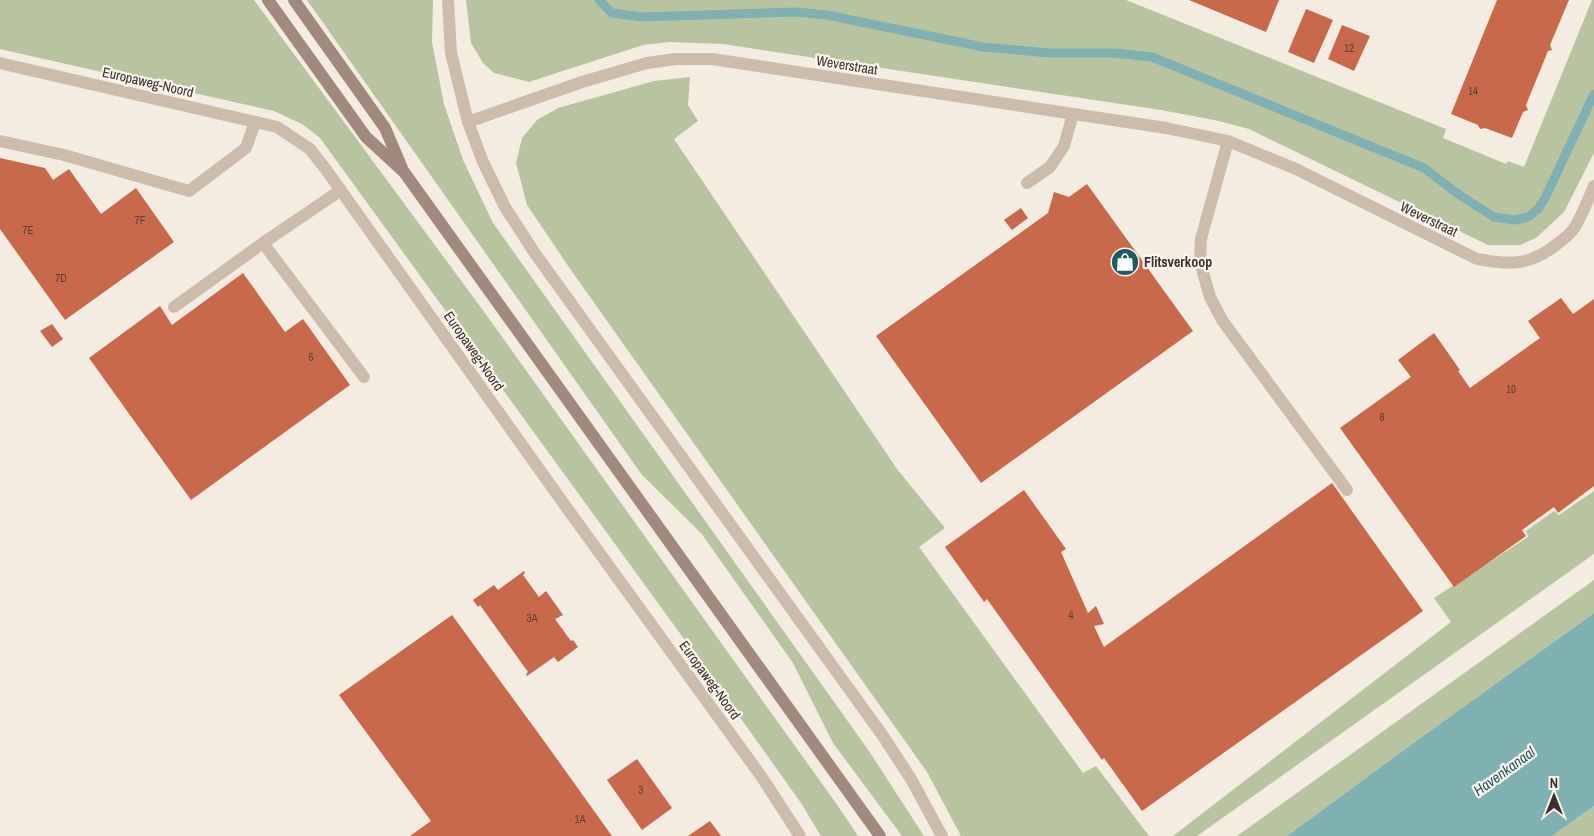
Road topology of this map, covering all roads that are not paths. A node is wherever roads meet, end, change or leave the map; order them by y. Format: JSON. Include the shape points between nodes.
{"nodes":[{"id":1,"x":268,"y":0,"type":"edge"},
{"id":2,"x":294,"y":0,"type":"edge"},
{"id":3,"x":448,"y":0,"type":"edge"},
{"id":4,"x":0,"y":63,"type":"edge"},
{"id":5,"x":1073,"y":114,"type":"junction"},
{"id":6,"x":255,"y":122,"type":"junction"},
{"id":7,"x":468,"y":122,"type":"junction"},
{"id":8,"x":0,"y":141,"type":"edge"},
{"id":9,"x":1228,"y":141,"type":"junction"},
{"id":10,"x":404,"y":172,"type":"junction"},
{"id":11,"x":1027,"y":183,"type":"dead end"},
{"id":12,"x":1594,"y":186,"type":"edge"},
{"id":13,"x":341,"y":190,"type":"junction"},
{"id":14,"x":263,"y":243,"type":"junction"},
{"id":15,"x":174,"y":307,"type":"dead end"},
{"id":16,"x":364,"y":378,"type":"dead end"},
{"id":17,"x":1347,"y":490,"type":"dead end"},
{"id":18,"x":800,"y":836,"type":"edge"},
{"id":19,"x":880,"y":836,"type":"edge"},
{"id":20,"x":942,"y":836,"type":"edge"}],
"edges":[{"from":1,"to":10,"type":"main road","via":[[366,137]]},
{"from":2,"to":10,"type":"main road","via":[[385,128]]},
{"from":3,"to":7,"type":"street","via":[[451,53]]},
{"from":4,"to":6,"type":"street","name":"Europaweg-Noord"},
{"from":5,"to":7,"type":"street","name":"Weverstraat","via":[[696,58],[647,62]]},
{"from":5,"to":9,"type":"street","name":"Weverstraat"},
{"from":5,"to":11,"type":"street","via":[[1064,146],[1050,167]]},
{"from":6,"to":8,"type":"street","via":[[246,148],[189,191],[64,155]]},
{"from":6,"to":13,"type":"street","name":"Europaweg-Noord","via":[[277,127],[310,149]]},
{"from":7,"to":20,"type":"street","via":[[505,207],[534,252],[872,720],[911,779]]},
{"from":9,"to":12,"type":"street","name":"Weverstraat","via":[[1296,169],[1477,259],[1497,262],[1535,259],[1554,246],[1572,231]]},
{"from":9,"to":17,"type":"street","via":[[1201,239],[1200,262],[1210,297],[1222,320]]},
{"from":10,"to":19,"type":"main road"},
{"from":13,"to":14,"type":"street"},
{"from":13,"to":18,"type":"street","name":"Europaweg-Noord","via":[[761,776]]},
{"from":14,"to":15,"type":"street"},
{"from":14,"to":16,"type":"street"}]}
